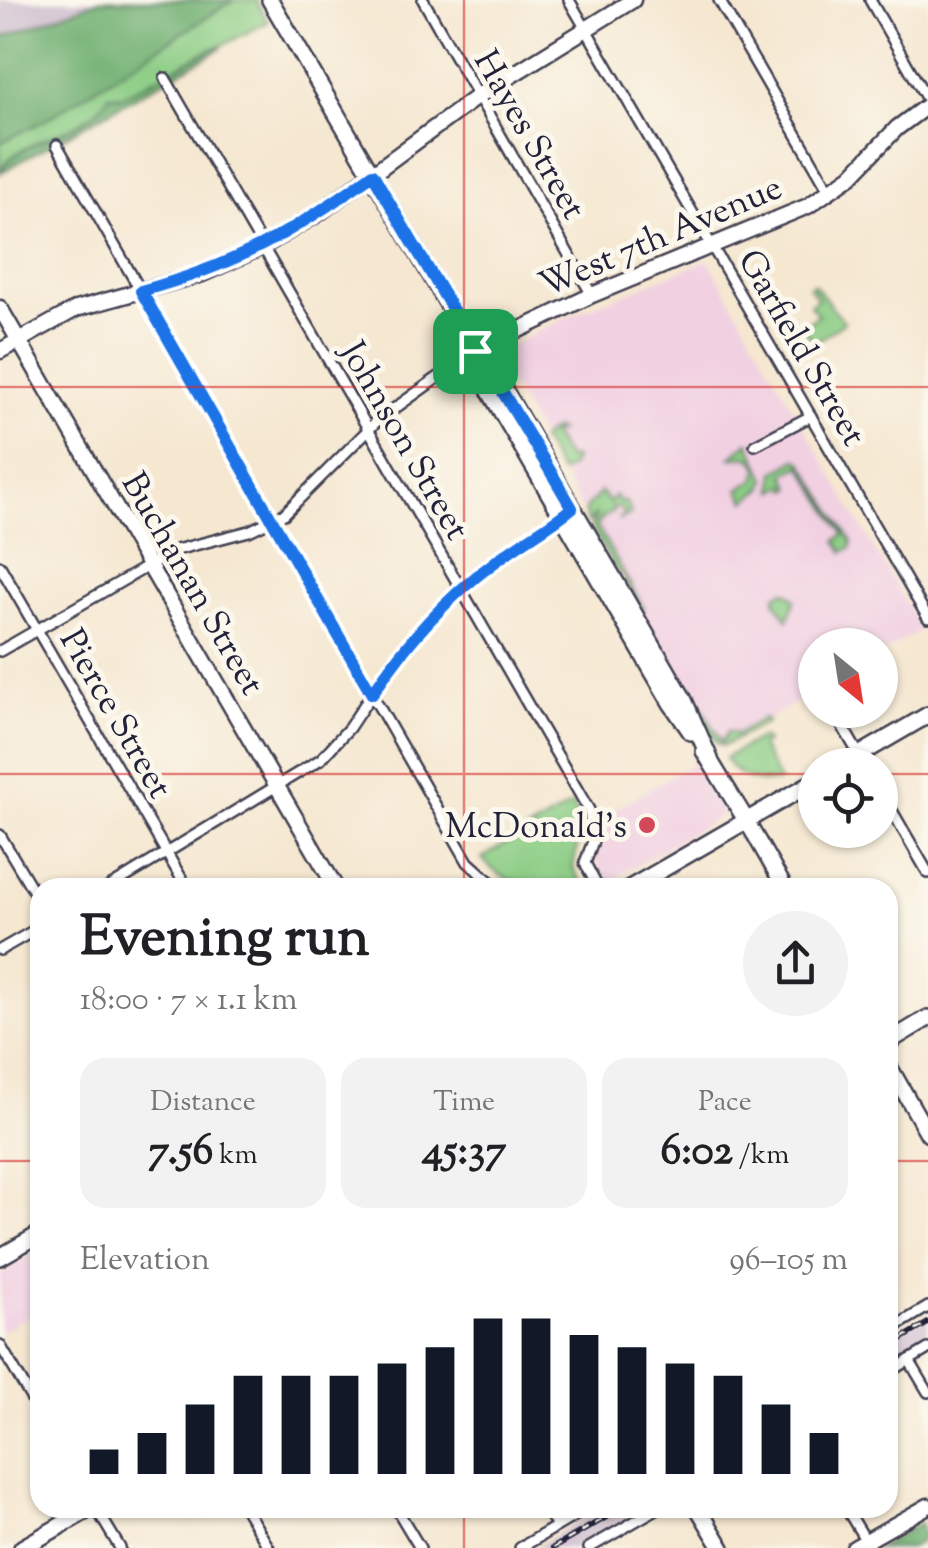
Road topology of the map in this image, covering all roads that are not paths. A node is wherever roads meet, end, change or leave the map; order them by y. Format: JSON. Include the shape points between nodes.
{"nodes":[{"id":1,"x":270,"y":0,"type":"edge"},
{"id":2,"x":423,"y":0,"type":"edge"},
{"id":3,"x":569,"y":0,"type":"edge"},
{"id":4,"x":632,"y":0,"type":"edge"},
{"id":5,"x":719,"y":0,"type":"edge"},
{"id":6,"x":870,"y":0,"type":"edge"},
{"id":7,"x":585,"y":28,"type":"junction"},
{"id":8,"x":165,"y":78,"type":"dead end"},
{"id":9,"x":478,"y":96,"type":"junction"},
{"id":10,"x":928,"y":103,"type":"edge"},
{"id":11,"x":57,"y":145,"type":"dead end"},
{"id":12,"x":373,"y":174,"type":"junction"},
{"id":13,"x":830,"y":192,"type":"junction"},
{"id":14,"x":713,"y":245,"type":"junction"},
{"id":15,"x":262,"y":248,"type":"junction"},
{"id":16,"x":141,"y":291,"type":"junction"},
{"id":17,"x":592,"y":295,"type":"junction"},
{"id":18,"x":0,"y":308,"type":"edge"},
{"id":19,"x":19,"y":340,"type":"junction"},
{"id":20,"x":0,"y":351,"type":"edge"},
{"id":21,"x":475,"y":351,"type":"junction"},
{"id":22,"x":811,"y":416,"type":"junction"},
{"id":23,"x":368,"y":429,"type":"junction"},
{"id":24,"x":755,"y":445,"type":"dead end"},
{"id":25,"x":567,"y":512,"type":"junction"},
{"id":26,"x":273,"y":521,"type":"junction"},
{"id":27,"x":148,"y":565,"type":"junction"},
{"id":28,"x":0,"y":566,"type":"edge"},
{"id":29,"x":461,"y":589,"type":"junction"},
{"id":30,"x":928,"y":618,"type":"edge"},
{"id":31,"x":37,"y":630,"type":"junction"},
{"id":32,"x":0,"y":651,"type":"edge"},
{"id":33,"x":372,"y":694,"type":"junction"},
{"id":34,"x":928,"y":715,"type":"edge"},
{"id":35,"x":880,"y":748,"type":"edge"},
{"id":36,"x":278,"y":788,"type":"junction"},
{"id":37,"x":798,"y":791,"type":"edge"},
{"id":38,"x":746,"y":820,"type":"junction"},
{"id":39,"x":898,"y":821,"type":"edge"},
{"id":40,"x":0,"y":835,"type":"edge"},
{"id":41,"x":167,"y":853,"type":"junction"},
{"id":42,"x":928,"y":873,"type":"edge"},
{"id":43,"x":125,"y":878,"type":"edge"},
{"id":44,"x":181,"y":878,"type":"edge"},
{"id":45,"x":330,"y":878,"type":"edge"},
{"id":46,"x":486,"y":878,"type":"edge"},
{"id":47,"x":593,"y":878,"type":"edge"},
{"id":48,"x":647,"y":878,"type":"edge"},
{"id":49,"x":779,"y":878,"type":"edge"},
{"id":50,"x":30,"y":885,"type":"edge"},
{"id":51,"x":30,"y":933,"type":"edge"},
{"id":52,"x":0,"y":950,"type":"edge"},
{"id":53,"x":928,"y":1018,"type":"edge"},
{"id":54,"x":898,"y":1036,"type":"edge"},
{"id":55,"x":898,"y":1082,"type":"edge"},
{"id":56,"x":928,"y":1134,"type":"edge"},
{"id":57,"x":30,"y":1240,"type":"edge"},
{"id":58,"x":0,"y":1257,"type":"edge"},
{"id":59,"x":928,"y":1307,"type":"edge"},
{"id":60,"x":898,"y":1322,"type":"edge"},
{"id":61,"x":0,"y":1345,"type":"edge"},
{"id":62,"x":928,"y":1349,"type":"edge"},
{"id":63,"x":909,"y":1360,"type":"junction"},
{"id":64,"x":898,"y":1367,"type":"edge"},
{"id":65,"x":928,"y":1392,"type":"edge"},
{"id":66,"x":30,"y":1396,"type":"edge"},
{"id":67,"x":928,"y":1506,"type":"edge"},
{"id":68,"x":75,"y":1518,"type":"edge"},
{"id":69,"x":100,"y":1518,"type":"edge"},
{"id":70,"x":251,"y":1518,"type":"edge"},
{"id":71,"x":402,"y":1518,"type":"edge"},
{"id":72,"x":552,"y":1518,"type":"edge"},
{"id":73,"x":571,"y":1518,"type":"edge"},
{"id":74,"x":641,"y":1518,"type":"edge"},
{"id":75,"x":704,"y":1518,"type":"edge"},
{"id":76,"x":850,"y":1518,"type":"edge"},
{"id":77,"x":557,"y":1526,"type":"junction"},
{"id":78,"x":860,"y":1545,"type":"edge"},
{"id":79,"x":22,"y":1548,"type":"edge"},
{"id":80,"x":120,"y":1548,"type":"edge"},
{"id":81,"x":269,"y":1548,"type":"edge"},
{"id":82,"x":420,"y":1548,"type":"edge"},
{"id":83,"x":520,"y":1548,"type":"edge"},
{"id":84,"x":589,"y":1548,"type":"edge"},
{"id":85,"x":722,"y":1548,"type":"edge"}],
"edges":[{"from":1,"to":12,"type":"main road"},
{"from":2,"to":9,"type":"street","name":"Hayes Street"},
{"from":3,"to":7,"type":"street","name":"Garfield Street"},
{"from":4,"to":7,"type":"street"},
{"from":5,"to":13,"type":"street"},
{"from":6,"to":10,"type":"street"},
{"from":7,"to":9,"type":"street"},
{"from":7,"to":14,"type":"street","name":"Garfield Street"},
{"from":8,"to":15,"type":"street","name":"Johnson Street"},
{"from":9,"to":12,"type":"street"},
{"from":9,"to":17,"type":"street","name":"Hayes Street"},
{"from":10,"to":13,"type":"street","name":"West 7th Avenue"},
{"from":11,"to":16,"type":"street"},
{"from":12,"to":15,"type":"street"},
{"from":12,"to":21,"type":"main road"},
{"from":13,"to":14,"type":"street","name":"West 7th Avenue"},
{"from":14,"to":17,"type":"street","name":"West 7th Avenue"},
{"from":14,"to":22,"type":"street","name":"Garfield Street"},
{"from":15,"to":16,"type":"street"},
{"from":15,"to":23,"type":"street","name":"Johnson Street"},
{"from":16,"to":19,"type":"street","via":[[76,309]]},
{"from":16,"to":26,"type":"street"},
{"from":17,"to":21,"type":"street","name":"West 7th Avenue"},
{"from":18,"to":19,"type":"street","name":"Buchanan Street"},
{"from":19,"to":20,"type":"street"},
{"from":19,"to":27,"type":"street","name":"Buchanan Street"},
{"from":21,"to":23,"type":"street","name":"West 7th Avenue"},
{"from":21,"to":25,"type":"main road","via":[[490,392]]},
{"from":22,"to":24,"type":"street"},
{"from":22,"to":30,"type":"street","name":"Garfield Street"},
{"from":23,"to":26,"type":"street","name":"West 7th Avenue","via":[[297,505]]},
{"from":23,"to":29,"type":"street","name":"Johnson Street"},
{"from":25,"to":29,"type":"street"},
{"from":25,"to":38,"type":"main road","via":[[670,703]]},
{"from":26,"to":27,"type":"street","name":"West 7th Avenue","via":[[186,546]]},
{"from":26,"to":33,"type":"street"},
{"from":27,"to":31,"type":"street","name":"West 7th Avenue"},
{"from":27,"to":36,"type":"street","name":"Buchanan Street"},
{"from":28,"to":31,"type":"street","name":"Pierce Street"},
{"from":29,"to":33,"type":"street","via":[[414,634]]},
{"from":29,"to":47,"type":"street","name":"Johnson Street","via":[[589,810],[593,842],[585,863]]},
{"from":31,"to":32,"type":"street","name":"West 7th Avenue"},
{"from":31,"to":41,"type":"street","name":"Pierce Street"},
{"from":33,"to":36,"type":"street","via":[[331,750]]},
{"from":33,"to":46,"type":"street","via":[[468,862]]},
{"from":34,"to":35,"type":"main road"},
{"from":36,"to":41,"type":"street"},
{"from":36,"to":45,"type":"street","name":"Buchanan Street"},
{"from":37,"to":38,"type":"main road"},
{"from":38,"to":48,"type":"main road"},
{"from":38,"to":49,"type":"street"},
{"from":39,"to":42,"type":"street"},
{"from":40,"to":50,"type":"street"},
{"from":41,"to":43,"type":"street"},
{"from":41,"to":44,"type":"street","name":"Pierce Street"},
{"from":51,"to":52,"type":"street"},
{"from":53,"to":54,"type":"main road"},
{"from":55,"to":56,"type":"street"},
{"from":57,"to":58,"type":"main road"},
{"from":59,"to":60,"type":"street"},
{"from":61,"to":66,"type":"street"},
{"from":62,"to":63,"type":"street"},
{"from":63,"to":64,"type":"street"},
{"from":63,"to":65,"type":"street"},
{"from":67,"to":78,"type":"street"},
{"from":68,"to":79,"type":"main road"},
{"from":69,"to":80,"type":"street"},
{"from":70,"to":81,"type":"street"},
{"from":71,"to":82,"type":"street"},
{"from":72,"to":77,"type":"street"},
{"from":73,"to":77,"type":"street"},
{"from":74,"to":84,"type":"street"},
{"from":75,"to":85,"type":"main road"},
{"from":76,"to":78,"type":"street"},
{"from":77,"to":83,"type":"street"}]}
